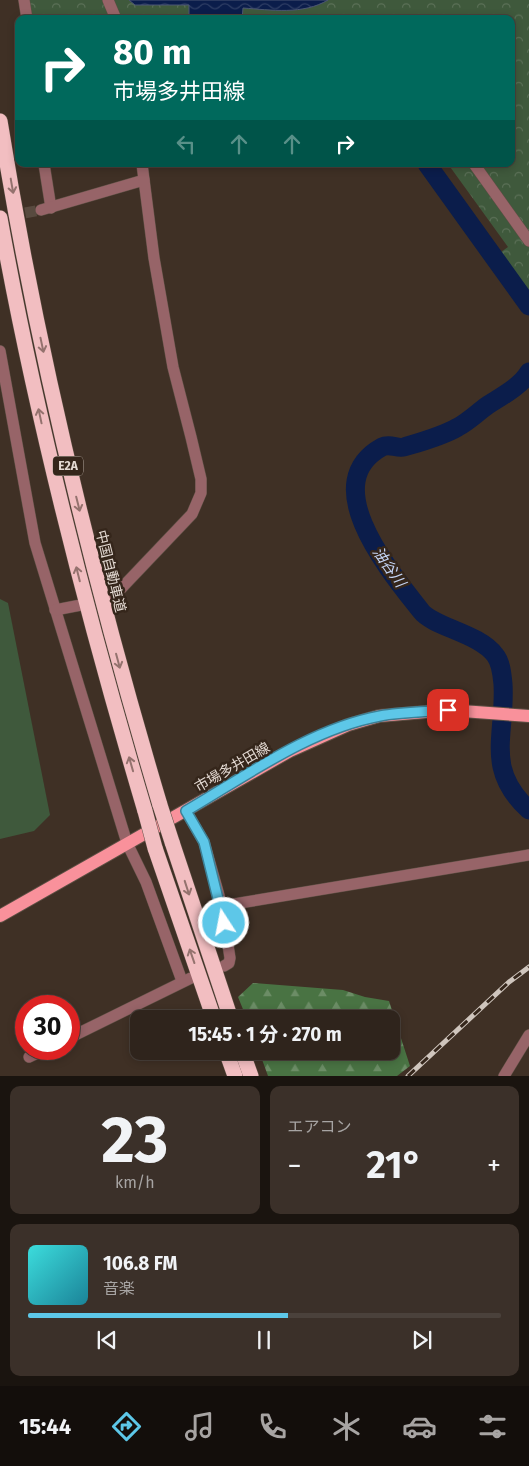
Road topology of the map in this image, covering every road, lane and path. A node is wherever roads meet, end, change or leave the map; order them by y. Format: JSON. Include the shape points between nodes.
{"nodes":[{"id":1,"x":24,"y":0,"type":"edge"},
{"id":2,"x":108,"y":0,"type":"edge"},
{"id":3,"x":26,"y":15,"type":"edge"},
{"id":4,"x":114,"y":15,"type":"edge"},
{"id":5,"x":0,"y":121,"type":"edge"},
{"id":6,"x":44,"y":167,"type":"edge"},
{"id":7,"x":142,"y":167,"type":"edge"},
{"id":8,"x":476,"y":167,"type":"edge"},
{"id":9,"x":144,"y":180,"type":"junction"},
{"id":10,"x":0,"y":218,"type":"edge"},
{"id":11,"x":529,"y":241,"type":"edge"},
{"id":12,"x":0,"y":351,"type":"edge"},
{"id":13,"x":114,"y":596,"type":"dead end"},
{"id":14,"x":81,"y":605,"type":"dead end"},
{"id":15,"x":55,"y":610,"type":"junction"},
{"id":16,"x":529,"y":716,"type":"edge"},
{"id":17,"x":186,"y":811,"type":"junction"},
{"id":18,"x":127,"y":843,"type":"junction"},
{"id":19,"x":529,"y":855,"type":"edge"},
{"id":20,"x":222,"y":906,"type":"junction"},
{"id":21,"x":0,"y":916,"type":"edge"},
{"id":22,"x":224,"y":966,"type":"dead end"},
{"id":23,"x":211,"y":1010,"type":"edge"},
{"id":24,"x":228,"y":1010,"type":"edge"},
{"id":25,"x":80,"y":1033,"type":"edge"},
{"id":26,"x":529,"y":1035,"type":"edge"},
{"id":27,"x":229,"y":1060,"type":"edge"},
{"id":28,"x":245,"y":1060,"type":"edge"},
{"id":29,"x":235,"y":1076,"type":"edge"},
{"id":30,"x":251,"y":1076,"type":"edge"},
{"id":31,"x":504,"y":1076,"type":"edge"}],
"edges":[{"from":1,"to":3,"type":"street"},
{"from":2,"to":4,"type":"street"},
{"from":5,"to":24,"type":"highway","name":"中国自動車道","number":"E2A","one_way":true,"bridge":true,"via":[[30,287],[96,578],[160,805]]},
{"from":6,"to":9,"type":"street","via":[[46,209]]},
{"from":7,"to":9,"type":"street"},
{"from":8,"to":11,"type":"street"},
{"from":9,"to":13,"type":"street","via":[[174,368],[201,479],[201,493],[192,514]]},
{"from":23,"to":10,"type":"highway","number":"E2A","one_way":true,"bridge":true,"via":[[144,811],[80,580],[46,445]]},
{"from":12,"to":15,"type":"street","via":[[35,543]]},
{"from":14,"to":15,"type":"street"},
{"from":15,"to":18,"type":"street"},
{"from":16,"to":17,"type":"main road","name":"市場多井田線","via":[[448,710],[380,716],[348,725],[290,751]]},
{"from":17,"to":18,"type":"main road","name":"市場多井田線"},
{"from":17,"to":20,"type":"street","via":[[204,842]]},
{"from":18,"to":21,"type":"main road","name":"市場多井田線"},
{"from":18,"to":25,"type":"street","via":[[186,980]]},
{"from":19,"to":20,"type":"street"},
{"from":20,"to":22,"type":"street","via":[[230,958]]},
{"from":26,"to":31,"type":"street"},
{"from":27,"to":29,"type":"highway"},
{"from":28,"to":30,"type":"highway"}]}
